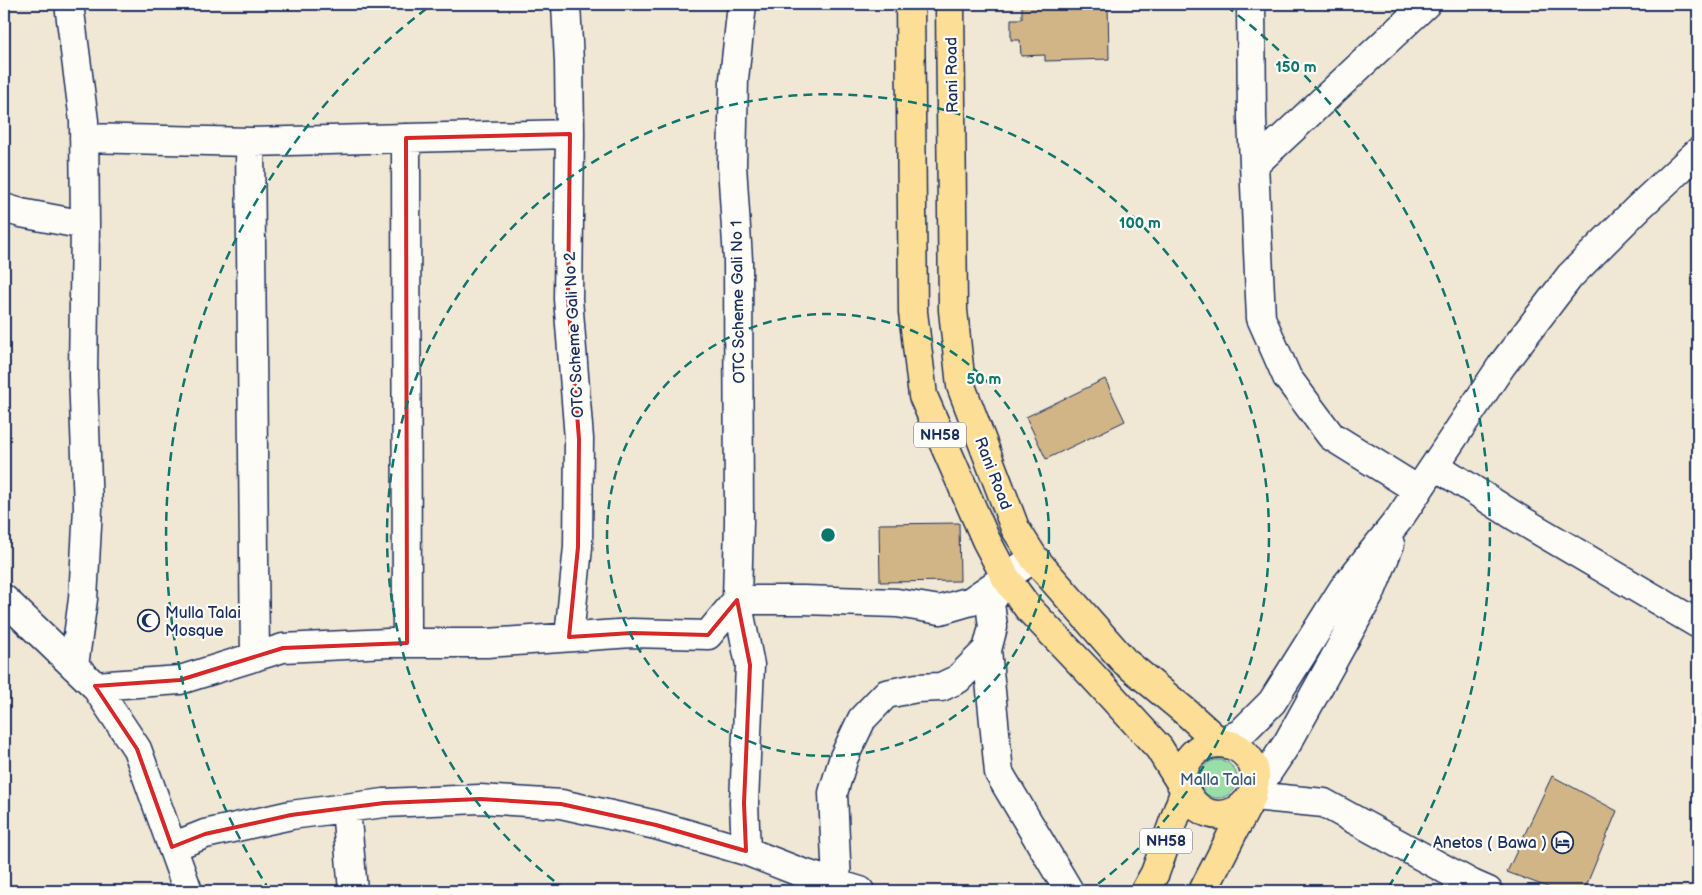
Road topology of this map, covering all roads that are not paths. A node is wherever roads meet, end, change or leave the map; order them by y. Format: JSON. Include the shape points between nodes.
{"nodes":[{"id":1,"x":69,"y":4,"type":"edge"},
{"id":2,"x":566,"y":4,"type":"edge"},
{"id":3,"x":742,"y":4,"type":"edge"},
{"id":4,"x":910,"y":4,"type":"edge"},
{"id":5,"x":950,"y":4,"type":"edge"},
{"id":6,"x":1251,"y":4,"type":"edge"},
{"id":7,"x":1426,"y":4,"type":"edge"},
{"id":8,"x":570,"y":134,"type":"junction"},
{"id":9,"x":84,"y":138,"type":"junction"},
{"id":10,"x":406,"y":138,"type":"junction"},
{"id":11,"x":250,"y":142,"type":"junction"},
{"id":12,"x":1698,"y":152,"type":"edge"},
{"id":13,"x":1254,"y":165,"type":"junction"},
{"id":14,"x":4,"y":208,"type":"edge"},
{"id":15,"x":85,"y":225,"type":"junction"},
{"id":16,"x":1436,"y":466,"type":"junction"},
{"id":17,"x":1418,"y":490,"type":"junction"},
{"id":18,"x":1399,"y":519,"type":"junction"},
{"id":19,"x":1034,"y":558,"type":"junction"},
{"id":20,"x":1006,"y":578,"type":"junction"},
{"id":21,"x":4,"y":599,"type":"edge"},
{"id":22,"x":737,"y":600,"type":"junction"},
{"id":23,"x":1698,"y":624,"type":"edge"},
{"id":24,"x":569,"y":637,"type":"junction"},
{"id":25,"x":407,"y":643,"type":"junction"},
{"id":26,"x":987,"y":650,"type":"junction"},
{"id":27,"x":255,"y":657,"type":"junction"},
{"id":28,"x":74,"y":666,"type":"junction"},
{"id":29,"x":95,"y":686,"type":"junction"},
{"id":30,"x":1219,"y":742,"type":"junction"},
{"id":31,"x":1184,"y":790,"type":"junction"},
{"id":32,"x":1252,"y":796,"type":"junction"},
{"id":33,"x":346,"y":808,"type":"junction"},
{"id":34,"x":172,"y":847,"type":"junction"},
{"id":35,"x":746,"y":852,"type":"junction"},
{"id":36,"x":845,"y":889,"type":"edge"},
{"id":37,"x":1476,"y":889,"type":"edge"},
{"id":38,"x":188,"y":891,"type":"edge"},
{"id":39,"x":353,"y":891,"type":"edge"},
{"id":40,"x":1069,"y":891,"type":"edge"},
{"id":41,"x":1145,"y":891,"type":"edge"},
{"id":42,"x":1203,"y":891,"type":"edge"}],
"edges":[{"from":1,"to":9,"type":"street"},
{"from":2,"to":8,"type":"street","name":"OTC Scheme Gali No 2"},
{"from":3,"to":22,"type":"street","name":"OTC Scheme Gali No 1","via":[[734,80],[732,165],[738,260]]},
{"from":4,"to":20,"type":"highway","number":"NH58","via":[[913,312],[923,396]]},
{"from":5,"to":19,"type":"highway","name":"Rani Road","number":"NH58","via":[[953,310],[961,386],[1015,528]]},
{"from":6,"to":13,"type":"street"},
{"from":7,"to":13,"type":"street"},
{"from":8,"to":10,"type":"street"},
{"from":8,"to":24,"type":"street","name":"OTC Scheme Gali No 2","via":[[568,299],[579,449],[578,547]]},
{"from":9,"to":11,"type":"street"},
{"from":9,"to":15,"type":"street"},
{"from":10,"to":11,"type":"street"},
{"from":10,"to":25,"type":"street"},
{"from":11,"to":27,"type":"street"},
{"from":12,"to":16,"type":"street","via":[[1570,276],[1502,365]]},
{"from":13,"to":17,"type":"street","via":[[1261,318],[1287,377],[1331,436]]},
{"from":14,"to":15,"type":"street"},
{"from":15,"to":28,"type":"street","via":[[83,376],[88,508],[83,599]]},
{"from":16,"to":17,"type":"street"},
{"from":16,"to":23,"type":"street"},
{"from":17,"to":18,"type":"street"},
{"from":18,"to":30,"type":"street","via":[[1343,590],[1272,702],[1240,734]]},
{"from":18,"to":32,"type":"street","via":[[1370,594],[1288,742]]},
{"from":19,"to":20,"type":"street"},
{"from":19,"to":30,"type":"highway","name":"Rani Road","number":"NH58","via":[[1124,661]]},
{"from":20,"to":22,"type":"street","via":[[971,601],[940,610],[896,603]]},
{"from":20,"to":26,"type":"street","via":[[990,603],[994,627]]},
{"from":20,"to":31,"type":"highway","number":"NH58","via":[[1028,608],[1159,748]]},
{"from":21,"to":28,"type":"street"},
{"from":22,"to":24,"type":"street","via":[[708,635],[632,632]]},
{"from":22,"to":35,"type":"street","name":"OTC Scheme Gali No 1","via":[[750,665],[744,803]]},
{"from":24,"to":25,"type":"street","via":[[487,643]]},
{"from":25,"to":27,"type":"street","via":[[283,648]]},
{"from":26,"to":36,"type":"street","via":[[958,679],[941,687],[886,694],[862,719],[844,757],[833,793]]},
{"from":26,"to":40,"type":"street","via":[[999,773]]},
{"from":27,"to":29,"type":"street","via":[[180,680]]},
{"from":28,"to":29,"type":"street"},
{"from":29,"to":34,"type":"street","via":[[137,749]]},
{"from":30,"to":31,"type":"highway","number":"NH58","via":[[1205,745],[1190,756],[1184,771]]},
{"from":30,"to":32,"type":"highway","number":"NH58","via":[[1237,746],[1249,758],[1256,776]]},
{"from":31,"to":32,"type":"highway","number":"NH58","via":[[1194,805],[1209,814],[1236,811]]},
{"from":31,"to":41,"type":"highway","number":"NH58","via":[[1155,873]]},
{"from":32,"to":37,"type":"street","via":[[1324,803]]},
{"from":32,"to":42,"type":"highway","number":"NH58"},
{"from":33,"to":34,"type":"street","via":[[292,815],[205,834]]},
{"from":33,"to":35,"type":"street","via":[[480,799],[561,804],[656,825]]},
{"from":33,"to":39,"type":"street"},
{"from":34,"to":38,"type":"street"},
{"from":35,"to":36,"type":"street"}]}
